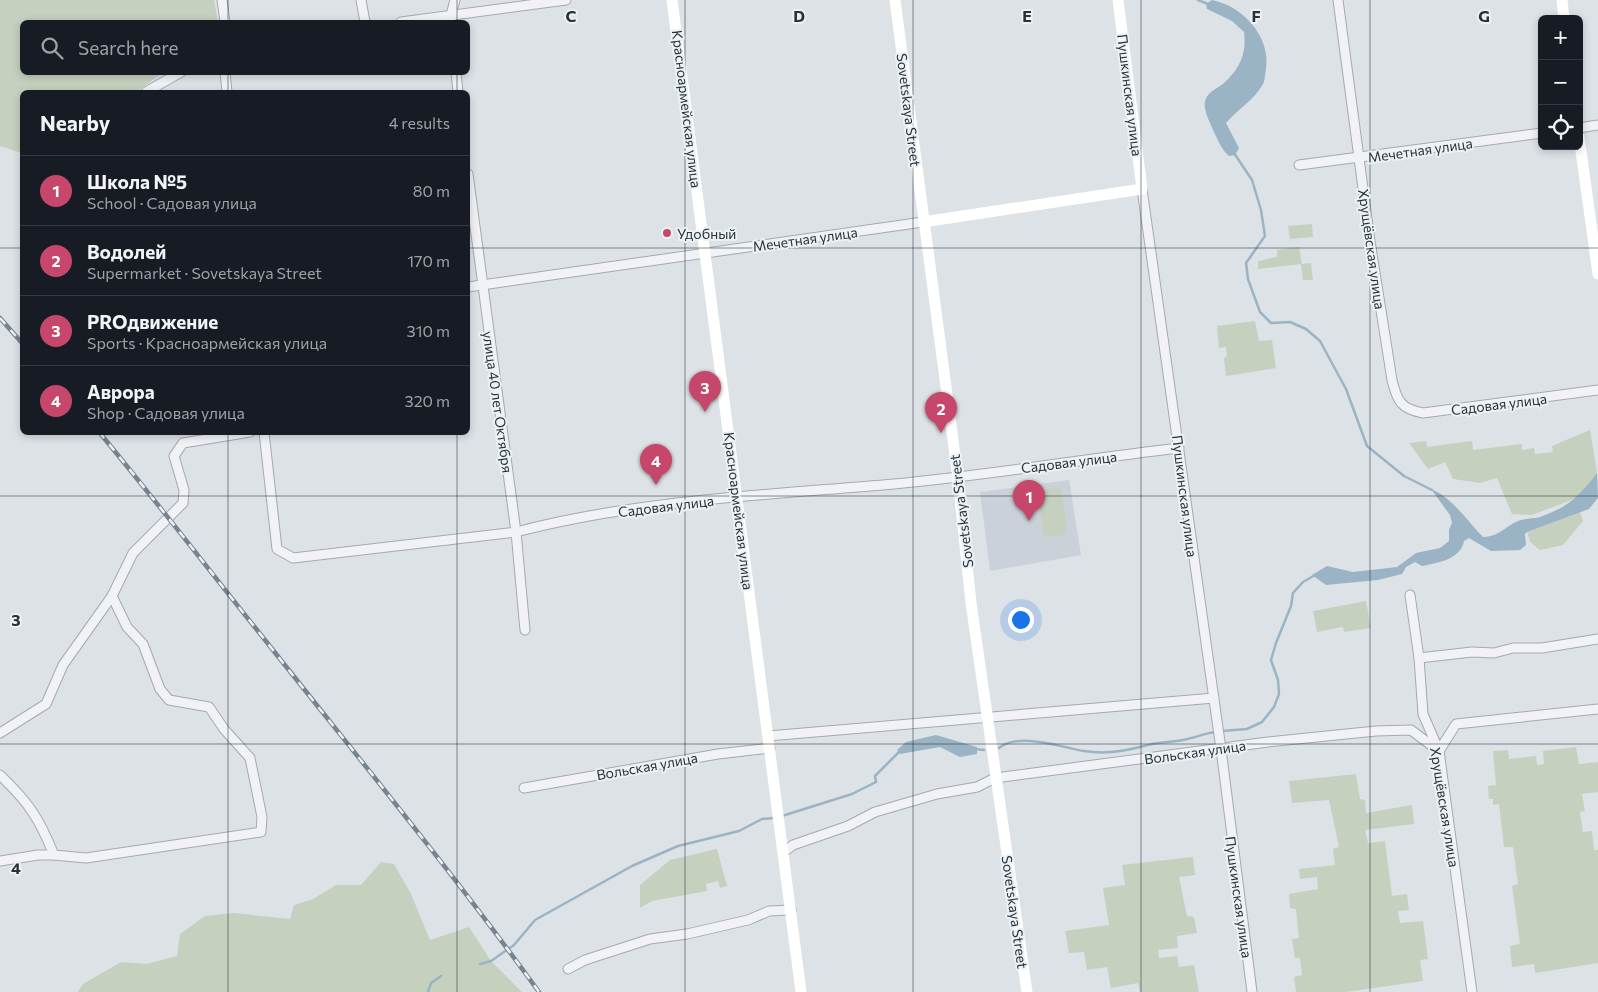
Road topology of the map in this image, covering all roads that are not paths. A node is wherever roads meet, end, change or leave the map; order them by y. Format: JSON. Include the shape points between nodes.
{"nodes":[{"id":1,"x":222,"y":0,"type":"edge"},
{"id":2,"x":361,"y":0,"type":"edge"},
{"id":3,"x":455,"y":0,"type":"edge"},
{"id":4,"x":566,"y":0,"type":"edge"},
{"id":5,"x":672,"y":0,"type":"edge"},
{"id":6,"x":895,"y":0,"type":"edge"},
{"id":7,"x":1118,"y":0,"type":"edge"},
{"id":8,"x":1338,"y":0,"type":"edge"},
{"id":9,"x":1562,"y":0,"type":"edge"},
{"id":10,"x":1564,"y":15,"type":"edge"},
{"id":11,"x":451,"y":19,"type":"edge"},
{"id":12,"x":225,"y":20,"type":"edge"},
{"id":13,"x":365,"y":20,"type":"edge"},
{"id":14,"x":434,"y":20,"type":"edge"},
{"id":15,"x":176,"y":75,"type":"edge"},
{"id":16,"x":226,"y":75,"type":"edge"},
{"id":17,"x":456,"y":75,"type":"edge"},
{"id":18,"x":150,"y":90,"type":"edge"},
{"id":19,"x":227,"y":90,"type":"edge"},
{"id":20,"x":458,"y":90,"type":"edge"},
{"id":21,"x":1598,"y":125,"type":"edge"},
{"id":22,"x":1583,"y":127,"type":"edge"},
{"id":23,"x":1538,"y":134,"type":"edge"},
{"id":24,"x":1581,"y":150,"type":"edge"},
{"id":25,"x":1359,"y":158,"type":"junction"},
{"id":26,"x":1299,"y":165,"type":"dead end"},
{"id":27,"x":1142,"y":188,"type":"junction"},
{"id":28,"x":470,"y":190,"type":"edge"},
{"id":29,"x":923,"y":222,"type":"junction"},
{"id":30,"x":705,"y":253,"type":"junction"},
{"id":31,"x":1598,"y":274,"type":"edge"},
{"id":32,"x":482,"y":285,"type":"junction"},
{"id":33,"x":470,"y":286,"type":"edge"},
{"id":34,"x":1598,"y":390,"type":"edge"},
{"id":35,"x":1402,"y":405,"type":"joint"},
{"id":36,"x":230,"y":435,"type":"edge"},
{"id":37,"x":264,"y":435,"type":"edge"},
{"id":38,"x":1179,"y":448,"type":"junction"},
{"id":39,"x":958,"y":478,"type":"junction"},
{"id":40,"x":737,"y":498,"type":"junction"},
{"id":41,"x":516,"y":532,"type":"junction"},
{"id":42,"x":1410,"y":595,"type":"dead end"},
{"id":43,"x":112,"y":596,"type":"junction"},
{"id":44,"x":525,"y":630,"type":"dead end"},
{"id":45,"x":1598,"y":639,"type":"edge"},
{"id":46,"x":1419,"y":658,"type":"junction"},
{"id":47,"x":1214,"y":698,"type":"junction"},
{"id":48,"x":1598,"y":708,"type":"edge"},
{"id":49,"x":988,"y":717,"type":"junction"},
{"id":50,"x":0,"y":732,"type":"edge"},
{"id":51,"x":769,"y":742,"type":"junction"},
{"id":52,"x":1221,"y":749,"type":"junction"},
{"id":53,"x":1439,"y":751,"type":"junction"},
{"id":54,"x":0,"y":775,"type":"edge"},
{"id":55,"x":995,"y":778,"type":"junction"},
{"id":56,"x":524,"y":788,"type":"dead end"},
{"id":57,"x":783,"y":848,"type":"junction"},
{"id":58,"x":54,"y":855,"type":"junction"},
{"id":59,"x":0,"y":861,"type":"edge"},
{"id":60,"x":791,"y":910,"type":"junction"},
{"id":61,"x":568,"y":969,"type":"dead end"},
{"id":62,"x":801,"y":992,"type":"edge"},
{"id":63,"x":1027,"y":992,"type":"edge"},
{"id":64,"x":1252,"y":992,"type":"edge"},
{"id":65,"x":1472,"y":992,"type":"edge"}],
"edges":[{"from":1,"to":12,"type":"street"},
{"from":2,"to":13,"type":"street"},
{"from":3,"to":11,"type":"street"},
{"from":4,"to":11,"type":"street"},
{"from":5,"to":30,"type":"street","name":"Красноармейская улица"},
{"from":6,"to":29,"type":"street","name":"Sovetskaya Street"},
{"from":7,"to":27,"type":"street","name":"Пушкинская улица"},
{"from":8,"to":25,"type":"street","name":"Хрущёвская улица"},
{"from":9,"to":10,"type":"street"},
{"from":11,"to":14,"type":"street"},
{"from":15,"to":18,"type":"street"},
{"from":16,"to":19,"type":"street"},
{"from":17,"to":20,"type":"street"},
{"from":21,"to":22,"type":"street"},
{"from":23,"to":25,"type":"street","name":"Мечетная улица"},
{"from":24,"to":31,"type":"street"},
{"from":25,"to":26,"type":"street","name":"Мечетная улица"},
{"from":25,"to":35,"type":"street","name":"Хрущёвская улица","via":[[1392,380],[1395,395]]},
{"from":27,"to":29,"type":"street","name":"Мечетная улица"},
{"from":27,"to":38,"type":"street","name":"Пушкинская улица"},
{"from":28,"to":32,"type":"street","name":"улица 40 лет Октября"},
{"from":29,"to":30,"type":"street","name":"Мечетная улица"},
{"from":29,"to":39,"type":"street","name":"Sovetskaya Street"},
{"from":30,"to":32,"type":"street","name":"Мечетная улица"},
{"from":30,"to":40,"type":"street","name":"Красноармейская улица"},
{"from":32,"to":33,"type":"street","name":"Мечетная улица"},
{"from":32,"to":41,"type":"street","name":"улица 40 лет Октября"},
{"from":34,"to":35,"type":"street","name":"Садовая улица","via":[[1423,413],[1410,411]]},
{"from":36,"to":43,"type":"street","via":[[183,442],[174,456],[184,490],[183,503],[133,553]]},
{"from":37,"to":41,"type":"street","name":"Садовая улица","via":[[277,549],[293,558]]},
{"from":38,"to":39,"type":"street","name":"Садовая улица"},
{"from":38,"to":47,"type":"street","name":"Пушкинская улица"},
{"from":39,"to":40,"type":"street","name":"Садовая улица"},
{"from":39,"to":49,"type":"street","name":"Sovetskaya Street","via":[[971,603]]},
{"from":40,"to":41,"type":"street","name":"Садовая улица","via":[[552,522]]},
{"from":40,"to":51,"type":"street","name":"Красноармейская улица"},
{"from":41,"to":44,"type":"street","name":"улица 40 лет Октября"},
{"from":42,"to":46,"type":"street","name":"Хрущёвская улица"},
{"from":43,"to":50,"type":"street","via":[[63,665],[46,704]]},
{"from":43,"to":58,"type":"street","via":[[127,626],[143,644],[160,689],[170,700],[210,707],[224,729],[250,758],[262,817],[261,832],[86,858]]},
{"from":45,"to":46,"type":"street","via":[[1542,648]]},
{"from":46,"to":53,"type":"street","name":"Хрущёвская улица","via":[[1423,714]]},
{"from":47,"to":49,"type":"street","name":"Вольская улица"},
{"from":47,"to":52,"type":"street","name":"Пушкинская улица"},
{"from":48,"to":53,"type":"street","via":[[1456,724]]},
{"from":49,"to":51,"type":"street","name":"Вольская улица"},
{"from":49,"to":55,"type":"street","name":"Sovetskaya Street"},
{"from":51,"to":56,"type":"street","name":"Вольская улица"},
{"from":51,"to":57,"type":"street","name":"Красноармейская улица"},
{"from":52,"to":53,"type":"street","name":"Вольская улица","via":[[1411,730]]},
{"from":52,"to":55,"type":"street","name":"Вольская улица"},
{"from":52,"to":64,"type":"street","name":"Пушкинская улица"},
{"from":53,"to":65,"type":"street","name":"Хрущёвская улица"},
{"from":54,"to":58,"type":"street","via":[[24,798],[40,821]]},
{"from":55,"to":57,"type":"street","name":"Вольская улица","via":[[977,787],[937,794],[875,812],[848,826]]},
{"from":55,"to":63,"type":"street","name":"Sovetskaya Street"},
{"from":57,"to":60,"type":"street","name":"Красноармейская улица"},
{"from":58,"to":59,"type":"street"},
{"from":60,"to":61,"type":"street","via":[[769,911],[748,920],[650,939],[585,960]]},
{"from":60,"to":62,"type":"street","name":"Красноармейская улица"}]}
